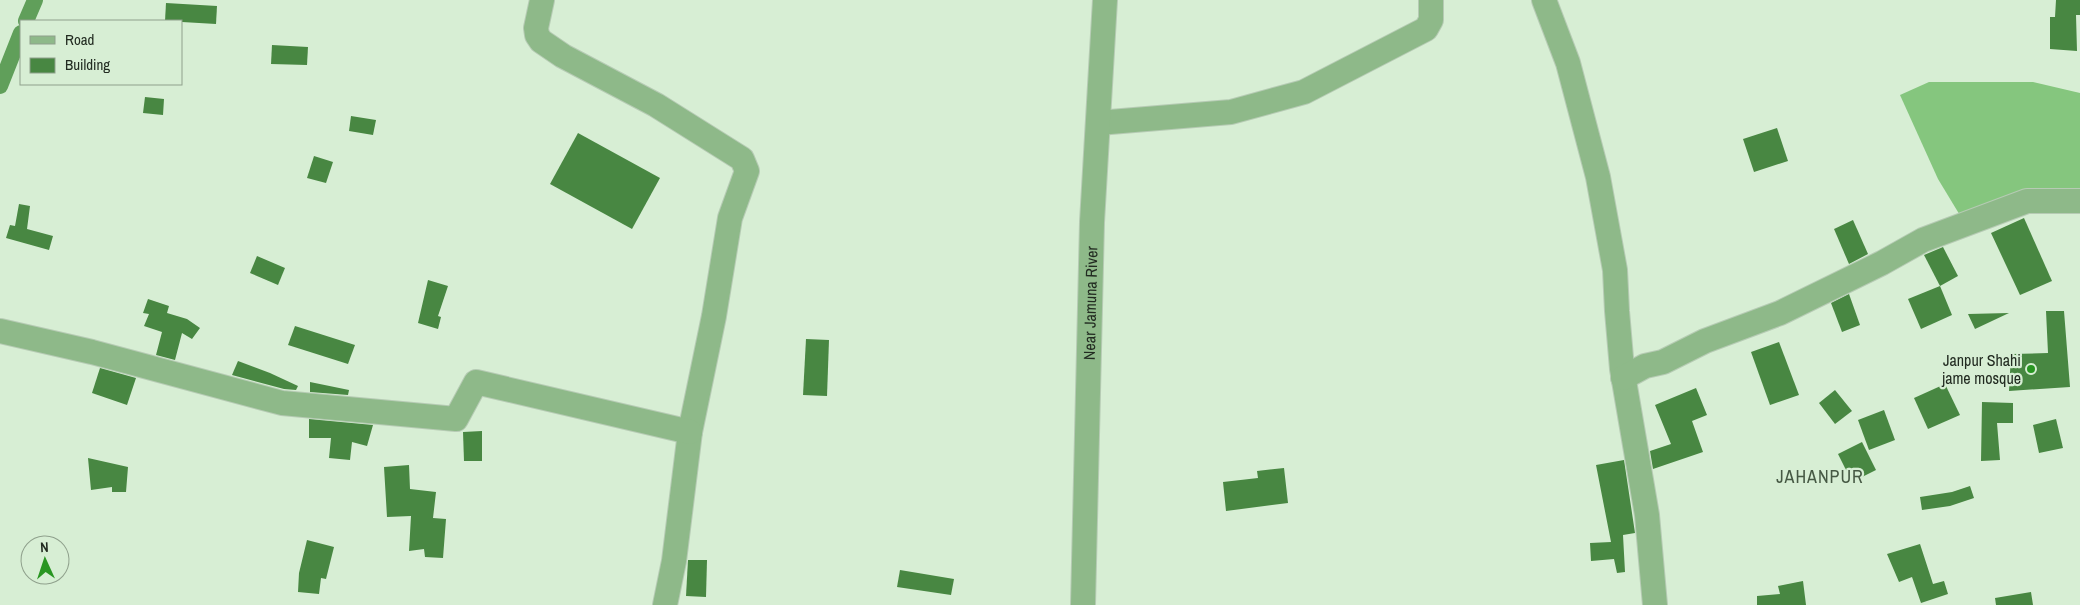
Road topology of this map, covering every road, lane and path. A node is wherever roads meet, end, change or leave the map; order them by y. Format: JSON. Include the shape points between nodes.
{"nodes":[{"id":1,"x":542,"y":0,"type":"edge"},
{"id":2,"x":1105,"y":0,"type":"edge"},
{"id":3,"x":1431,"y":0,"type":"edge"},
{"id":4,"x":1544,"y":0,"type":"edge"},
{"id":5,"x":1098,"y":124,"type":"junction"},
{"id":6,"x":2080,"y":201,"type":"edge"},
{"id":7,"x":0,"y":330,"type":"edge"},
{"id":8,"x":1624,"y":378,"type":"junction"},
{"id":9,"x":690,"y":432,"type":"junction"},
{"id":10,"x":665,"y":605,"type":"edge"},
{"id":11,"x":1083,"y":605,"type":"edge"},
{"id":12,"x":1655,"y":605,"type":"edge"}],
"edges":[{"from":1,"to":9,"type":"street","via":[[536,28],[541,41],[656,105],[742,159],[746,167],[747,176],[730,218]]},
{"from":2,"to":5,"type":"street","name":"Near Jamuna River"},
{"from":3,"to":5,"type":"street","via":[[1431,20],[1426,29],[1304,92],[1231,112]]},
{"from":4,"to":8,"type":"street","via":[[1568,63],[1598,177],[1615,270]]},
{"from":5,"to":11,"type":"street","name":"Near Jamuna River","via":[[1092,222]]},
{"from":6,"to":8,"type":"street","via":[[2027,201],[1923,240],[1780,313],[1705,341]]},
{"from":7,"to":9,"type":"street","via":[[282,403],[456,419],[476,382]]},
{"from":8,"to":12,"type":"street","via":[[1647,515]]},
{"from":9,"to":10,"type":"street","via":[[674,562]]}]}
